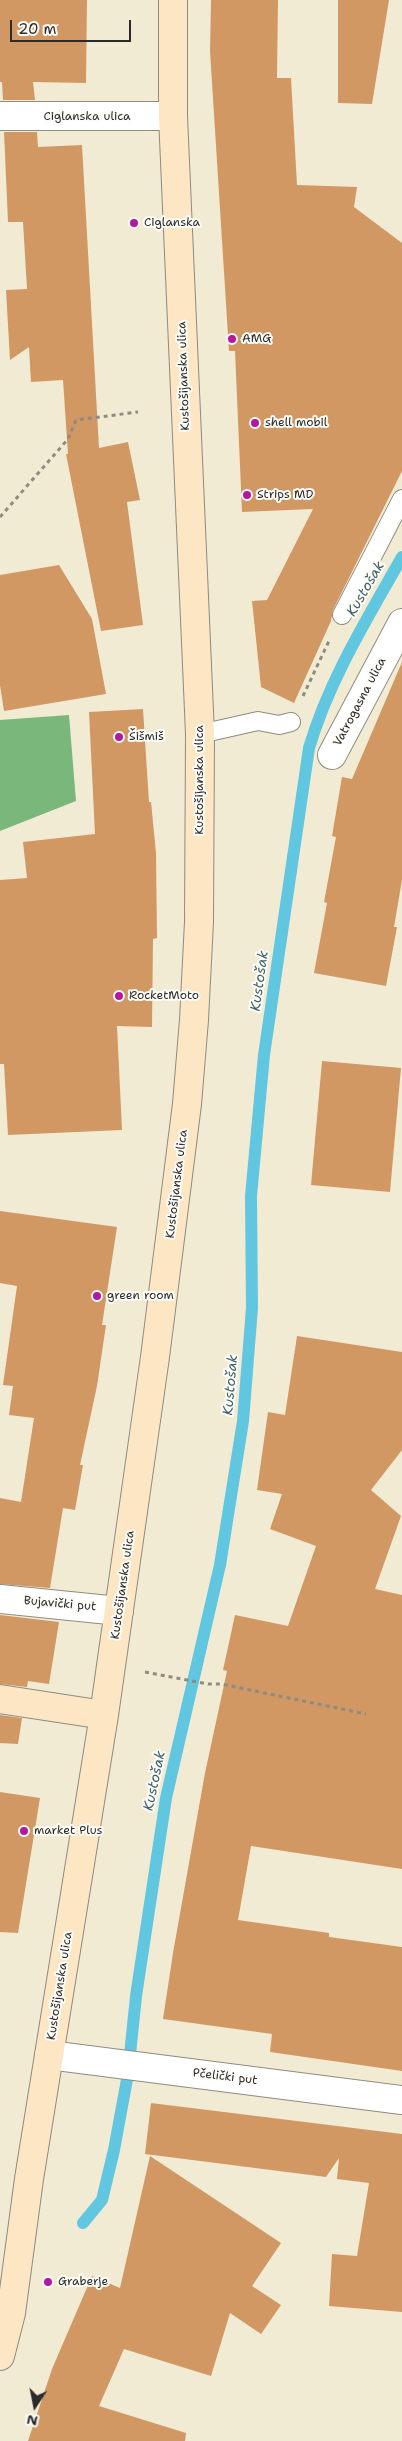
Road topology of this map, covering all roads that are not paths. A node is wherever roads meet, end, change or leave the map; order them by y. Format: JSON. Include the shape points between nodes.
{"nodes":[{"id":1,"x":173,"y":0,"type":"edge"},
{"id":2,"x":0,"y":116,"type":"edge"},
{"id":3,"x":173,"y":116,"type":"junction"},
{"id":4,"x":402,"y":499,"type":"edge"},
{"id":5,"x":342,"y":615,"type":"road end"},
{"id":6,"x":402,"y":623,"type":"edge"},
{"id":7,"x":291,"y":722,"type":"road end"},
{"id":8,"x":200,"y":734,"type":"junction"},
{"id":9,"x":332,"y":755,"type":"dead end"},
{"id":10,"x":0,"y":1599,"type":"edge"},
{"id":11,"x":119,"y":1611,"type":"junction"},
{"id":12,"x":0,"y":1698,"type":"edge"},
{"id":13,"x":104,"y":1715,"type":"junction"},
{"id":14,"x":49,"y":2056,"type":"junction"},
{"id":15,"x":402,"y":2100,"type":"edge"},
{"id":16,"x":0,"y":2356,"type":"edge"}],
"edges":[{"from":1,"to":3,"type":"street","name":"Kustošijanska ulica"},
{"from":2,"to":3,"type":"street","name":"Ciglanska ulica"},
{"from":3,"to":8,"type":"street","name":"Kustošijanska ulica"},
{"from":4,"to":5,"type":"lane"},
{"from":6,"to":9,"type":"street","name":"Vatrogasna ulica"},
{"from":7,"to":8,"type":"lane","via":[[279,725],[258,721]]},
{"from":8,"to":11,"type":"street","name":"Kustošijanska ulica","via":[[199,922],[187,1104]]},
{"from":10,"to":11,"type":"street","name":"Bujavički put"},
{"from":11,"to":13,"type":"street","name":"Kustošijanska ulica"},
{"from":12,"to":13,"type":"street"},
{"from":13,"to":14,"type":"street","name":"Kustošijanska ulica"},
{"from":14,"to":15,"type":"street","name":"Pčelički put"},
{"from":14,"to":16,"type":"street","name":"Kustošijanska ulica","via":[[11,2313]]}]}
